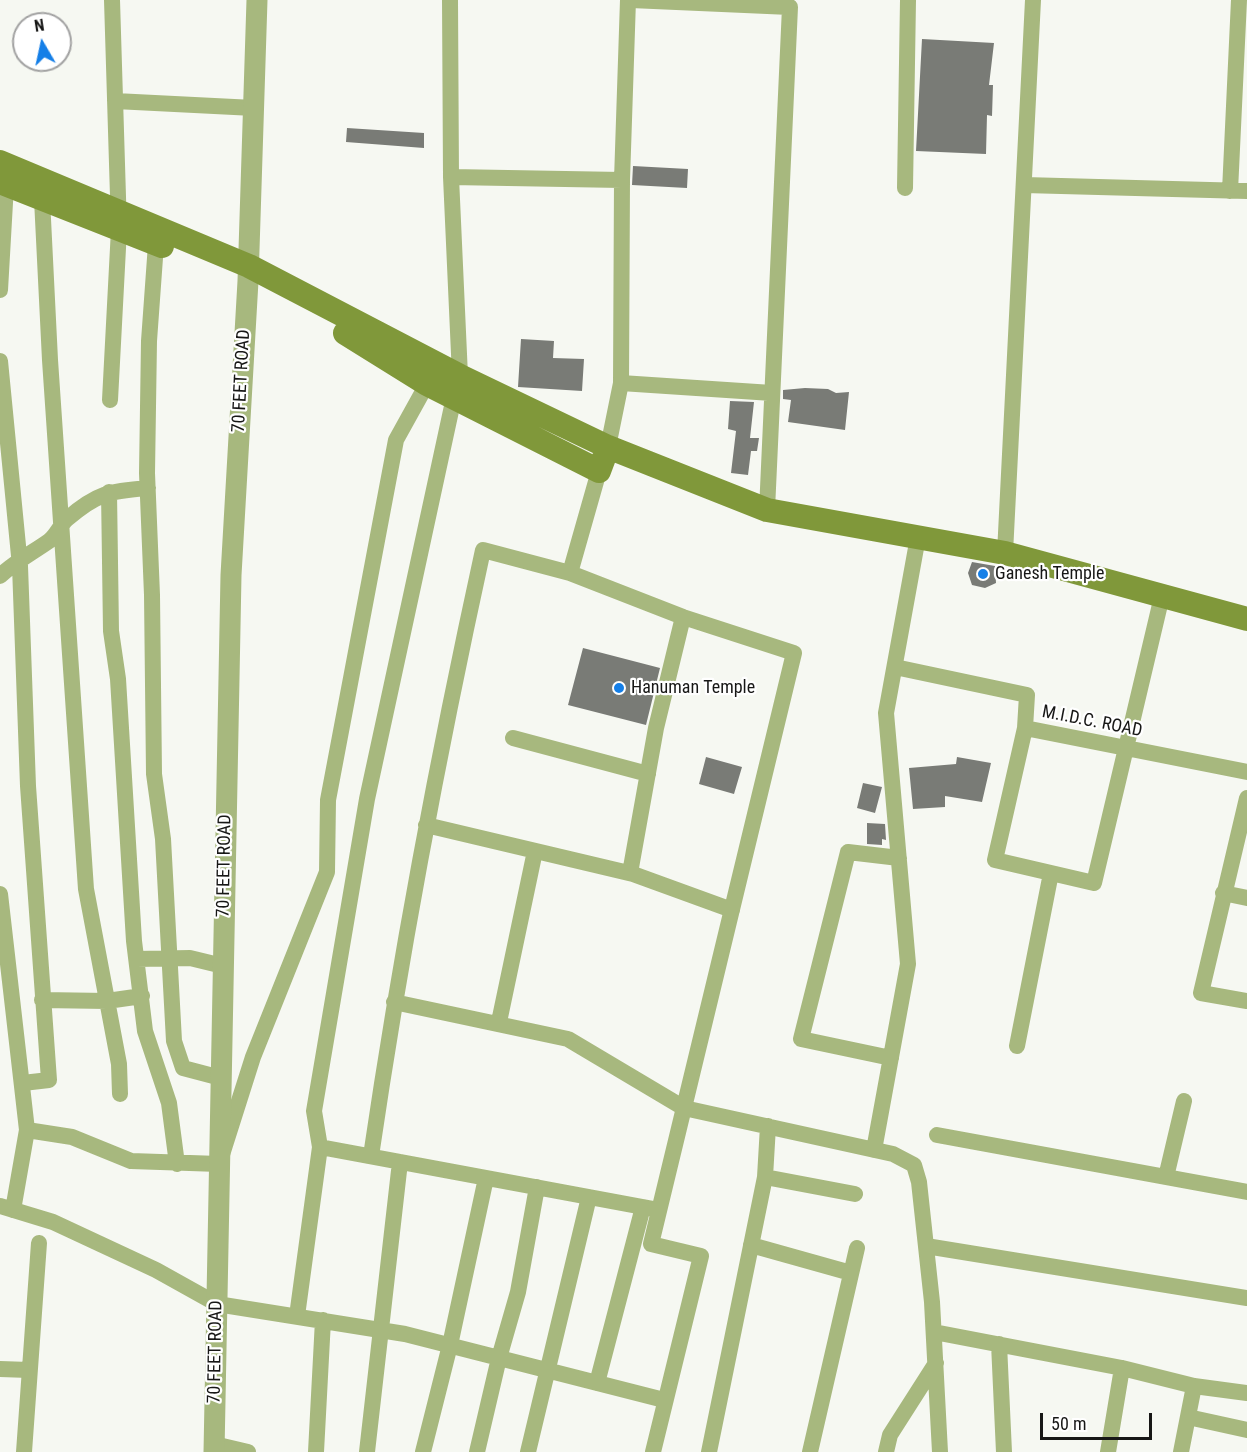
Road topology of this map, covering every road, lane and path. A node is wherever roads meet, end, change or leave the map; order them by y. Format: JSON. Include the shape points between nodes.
{"nodes":[{"id":1,"x":112,"y":0,"type":"edge"},
{"id":2,"x":256,"y":0,"type":"edge"},
{"id":3,"x":450,"y":0,"type":"edge"},
{"id":4,"x":629,"y":0,"type":"edge"},
{"id":5,"x":908,"y":0,"type":"edge"},
{"id":6,"x":1033,"y":0,"type":"edge"},
{"id":7,"x":1239,"y":0,"type":"edge"},
{"id":8,"x":115,"y":101,"type":"junction"},
{"id":9,"x":254,"y":108,"type":"junction"},
{"id":10,"x":2,"y":176,"type":"edge"},
{"id":11,"x":451,"y":177,"type":"junction"},
{"id":12,"x":622,"y":180,"type":"junction"},
{"id":13,"x":1024,"y":185,"type":"junction"},
{"id":14,"x":905,"y":188,"type":"dead end"},
{"id":15,"x":1230,"y":191,"type":"junction"},
{"id":16,"x":1247,"y":191,"type":"edge"},
{"id":17,"x":42,"y":199,"type":"junction"},
{"id":18,"x":119,"y":220,"type":"junction"},
{"id":19,"x":156,"y":244,"type":"junction"},
{"id":20,"x":248,"y":274,"type":"junction"},
{"id":21,"x":0,"y":290,"type":"edge"},
{"id":22,"x":0,"y":361,"type":"edge"},
{"id":23,"x":621,"y":383,"type":"junction"},
{"id":24,"x":427,"y":384,"type":"junction"},
{"id":25,"x":457,"y":386,"type":"junction"},
{"id":26,"x":772,"y":393,"type":"junction"},
{"id":27,"x":110,"y":400,"type":"dead end"},
{"id":28,"x":608,"y":447,"type":"junction"},
{"id":29,"x":599,"y":471,"type":"junction"},
{"id":30,"x":148,"y":488,"type":"junction"},
{"id":31,"x":109,"y":492,"type":"junction"},
{"id":32,"x":767,"y":510,"type":"junction"},
{"id":33,"x":61,"y":527,"type":"junction"},
{"id":34,"x":918,"y":537,"type":"junction"},
{"id":35,"x":1005,"y":553,"type":"junction"},
{"id":36,"x":19,"y":558,"type":"junction"},
{"id":37,"x":570,"y":573,"type":"junction"},
{"id":38,"x":0,"y":576,"type":"edge"},
{"id":39,"x":1162,"y":596,"type":"junction"},
{"id":40,"x":683,"y":617,"type":"junction"},
{"id":41,"x":1247,"y":619,"type":"edge"},
{"id":42,"x":895,"y":667,"type":"junction"},
{"id":43,"x":1025,"y":728,"type":"junction"},
{"id":44,"x":513,"y":738,"type":"dead end"},
{"id":45,"x":1126,"y":749,"type":"junction"},
{"id":46,"x":1247,"y":772,"type":"edge"},
{"id":47,"x":648,"y":774,"type":"junction"},
{"id":48,"x":1247,"y":798,"type":"edge"},
{"id":49,"x":426,"y":825,"type":"junction"},
{"id":50,"x":535,"y":851,"type":"junction"},
{"id":51,"x":899,"y":858,"type":"junction"},
{"id":52,"x":630,"y":873,"type":"junction"},
{"id":53,"x":1051,"y":873,"type":"junction"},
{"id":54,"x":1223,"y":893,"type":"junction"},
{"id":55,"x":0,"y":894,"type":"edge"},
{"id":56,"x":1247,"y":898,"type":"edge"},
{"id":57,"x":732,"y":910,"type":"junction"},
{"id":58,"x":171,"y":958,"type":"junction"},
{"id":59,"x":137,"y":959,"type":"junction"},
{"id":60,"x":223,"y":966,"type":"junction"},
{"id":61,"x":142,"y":996,"type":"junction"},
{"id":62,"x":42,"y":1000,"type":"junction"},
{"id":63,"x":107,"y":1001,"type":"junction"},
{"id":64,"x":1247,"y":1001,"type":"edge"},
{"id":65,"x":394,"y":1002,"type":"junction"},
{"id":66,"x":499,"y":1022,"type":"junction"},
{"id":67,"x":1017,"y":1046,"type":"dead end"},
{"id":68,"x":891,"y":1058,"type":"junction"},
{"id":69,"x":221,"y":1078,"type":"junction"},
{"id":70,"x":23,"y":1083,"type":"junction"},
{"id":71,"x":120,"y":1094,"type":"dead end"},
{"id":72,"x":1184,"y":1101,"type":"dead end"},
{"id":73,"x":684,"y":1108,"type":"junction"},
{"id":74,"x":768,"y":1126,"type":"junction"},
{"id":75,"x":27,"y":1130,"type":"junction"},
{"id":76,"x":937,"y":1135,"type":"dead end"},
{"id":77,"x":320,"y":1146,"type":"junction"},
{"id":78,"x":874,"y":1150,"type":"junction"},
{"id":79,"x":371,"y":1156,"type":"junction"},
{"id":80,"x":400,"y":1162,"type":"junction"},
{"id":81,"x":177,"y":1164,"type":"junction"},
{"id":82,"x":219,"y":1164,"type":"junction"},
{"id":83,"x":765,"y":1177,"type":"junction"},
{"id":84,"x":1166,"y":1177,"type":"junction"},
{"id":85,"x":486,"y":1178,"type":"junction"},
{"id":86,"x":537,"y":1187,"type":"junction"},
{"id":87,"x":1247,"y":1192,"type":"edge"},
{"id":88,"x":855,"y":1194,"type":"dead end"},
{"id":89,"x":589,"y":1197,"type":"junction"},
{"id":90,"x":6,"y":1208,"type":"edge"},
{"id":91,"x":651,"y":1209,"type":"junction"},
{"id":92,"x":39,"y":1243,"type":"dead end"},
{"id":93,"x":751,"y":1245,"type":"junction"},
{"id":94,"x":926,"y":1246,"type":"junction"},
{"id":95,"x":857,"y":1248,"type":"dead end"},
{"id":96,"x":851,"y":1273,"type":"junction"},
{"id":97,"x":1247,"y":1298,"type":"edge"},
{"id":98,"x":217,"y":1304,"type":"junction"},
{"id":99,"x":297,"y":1316,"type":"junction"},
{"id":100,"x":323,"y":1320,"type":"junction"},
{"id":101,"x":381,"y":1330,"type":"junction"},
{"id":102,"x":934,"y":1332,"type":"junction"},
{"id":103,"x":999,"y":1344,"type":"junction"},
{"id":104,"x":450,"y":1346,"type":"junction"},
{"id":105,"x":499,"y":1358,"type":"junction"},
{"id":106,"x":936,"y":1363,"type":"junction"},
{"id":107,"x":1122,"y":1368,"type":"junction"},
{"id":108,"x":0,"y":1369,"type":"edge"},
{"id":109,"x":29,"y":1370,"type":"junction"},
{"id":110,"x":547,"y":1370,"type":"junction"},
{"id":111,"x":597,"y":1383,"type":"junction"},
{"id":112,"x":1194,"y":1386,"type":"junction"},
{"id":113,"x":1247,"y":1393,"type":"edge"},
{"id":114,"x":664,"y":1400,"type":"junction"},
{"id":115,"x":1188,"y":1417,"type":"junction"},
{"id":116,"x":1247,"y":1430,"type":"edge"},
{"id":117,"x":214,"y":1448,"type":"edge"},
{"id":118,"x":24,"y":1452,"type":"edge"},
{"id":119,"x":248,"y":1452,"type":"edge"},
{"id":120,"x":316,"y":1452,"type":"edge"},
{"id":121,"x":367,"y":1452,"type":"edge"},
{"id":122,"x":423,"y":1452,"type":"edge"},
{"id":123,"x":477,"y":1452,"type":"edge"},
{"id":124,"x":528,"y":1452,"type":"edge"},
{"id":125,"x":653,"y":1452,"type":"edge"},
{"id":126,"x":709,"y":1452,"type":"edge"},
{"id":127,"x":810,"y":1452,"type":"edge"},
{"id":128,"x":886,"y":1452,"type":"edge"},
{"id":129,"x":940,"y":1452,"type":"edge"},
{"id":130,"x":1004,"y":1452,"type":"edge"},
{"id":131,"x":1108,"y":1452,"type":"edge"},
{"id":132,"x":1181,"y":1452,"type":"edge"}],
"edges":[{"from":1,"to":8,"type":"street"},
{"from":2,"to":9,"type":"street","name":"70 FEET ROAD"},
{"from":3,"to":11,"type":"street"},
{"from":4,"to":12,"type":"street"},
{"from":4,"to":26,"type":"street","via":[[789,7]]},
{"from":5,"to":14,"type":"street"},
{"from":6,"to":13,"type":"street"},
{"from":7,"to":15,"type":"street"},
{"from":8,"to":9,"type":"street"},
{"from":8,"to":18,"type":"street"},
{"from":9,"to":20,"type":"street","name":"70 FEET ROAD"},
{"from":10,"to":17,"type":"main road"},
{"from":10,"to":18,"type":"main road"},
{"from":10,"to":21,"type":"street"},
{"from":11,"to":12,"type":"street"},
{"from":11,"to":25,"type":"street"},
{"from":12,"to":23,"type":"street"},
{"from":13,"to":15,"type":"street"},
{"from":13,"to":35,"type":"street"},
{"from":15,"to":16,"type":"street"},
{"from":17,"to":18,"type":"main road"},
{"from":17,"to":33,"type":"street"},
{"from":18,"to":19,"type":"main road"},
{"from":18,"to":20,"type":"main road"},
{"from":18,"to":27,"type":"street"},
{"from":19,"to":20,"type":"main road"},
{"from":19,"to":30,"type":"street","via":[[149,341]]},
{"from":20,"to":24,"type":"main road"},
{"from":20,"to":25,"type":"main road"},
{"from":20,"to":60,"type":"street","name":"70 FEET ROAD","via":[[231,575]]},
{"from":22,"to":36,"type":"street"},
{"from":23,"to":26,"type":"street"},
{"from":23,"to":28,"type":"street"},
{"from":24,"to":25,"type":"main road"},
{"from":24,"to":82,"type":"street","via":[[396,440],[328,800],[327,872],[253,1057]]},
{"from":25,"to":28,"type":"main road"},
{"from":25,"to":29,"type":"main road"},
{"from":25,"to":77,"type":"street","via":[[367,800],[314,1111]]},
{"from":26,"to":32,"type":"street"},
{"from":28,"to":29,"type":"main road"},
{"from":28,"to":32,"type":"main road"},
{"from":29,"to":37,"type":"street"},
{"from":30,"to":31,"type":"street"},
{"from":30,"to":58,"type":"street","via":[[154,774],[163,838]]},
{"from":31,"to":33,"type":"street","via":[[94,499]]},
{"from":31,"to":59,"type":"street","via":[[111,631],[118,679]]},
{"from":32,"to":34,"type":"main road"},
{"from":33,"to":36,"type":"street","via":[[51,540]]},
{"from":33,"to":63,"type":"street","via":[[86,889]]},
{"from":34,"to":35,"type":"main road"},
{"from":34,"to":42,"type":"street"},
{"from":35,"to":39,"type":"main road"},
{"from":36,"to":38,"type":"street"},
{"from":36,"to":62,"type":"street"},
{"from":37,"to":40,"type":"street"},
{"from":37,"to":49,"type":"street","via":[[483,550]]},
{"from":39,"to":41,"type":"main road"},
{"from":39,"to":45,"type":"street"},
{"from":40,"to":47,"type":"street"},
{"from":40,"to":57,"type":"street","via":[[795,653]]},
{"from":42,"to":43,"type":"street","name":"M.I.D.C. ROAD","via":[[1027,695]]},
{"from":42,"to":51,"type":"street","via":[[886,713]]},
{"from":43,"to":45,"type":"street","name":"M.I.D.C. ROAD"},
{"from":43,"to":53,"type":"street","via":[[994,860]]},
{"from":44,"to":47,"type":"street"},
{"from":45,"to":46,"type":"street","name":"M.I.D.C. ROAD"},
{"from":45,"to":53,"type":"street","via":[[1094,883]]},
{"from":47,"to":52,"type":"street"},
{"from":48,"to":54,"type":"street"},
{"from":49,"to":50,"type":"street"},
{"from":49,"to":65,"type":"street"},
{"from":50,"to":52,"type":"street"},
{"from":50,"to":66,"type":"street"},
{"from":51,"to":68,"type":"street","via":[[908,964]]},
{"from":51,"to":68,"type":"street","via":[[848,852],[801,1039]]},
{"from":52,"to":57,"type":"street"},
{"from":53,"to":67,"type":"street"},
{"from":54,"to":56,"type":"street"},
{"from":54,"to":64,"type":"street","via":[[1201,993]]},
{"from":55,"to":70,"type":"street"},
{"from":57,"to":73,"type":"street"},
{"from":58,"to":59,"type":"street"},
{"from":58,"to":60,"type":"street"},
{"from":58,"to":69,"type":"street","via":[[174,1041],[183,1068]]},
{"from":59,"to":61,"type":"street"},
{"from":60,"to":69,"type":"street","name":"70 FEET ROAD"},
{"from":61,"to":63,"type":"street"},
{"from":61,"to":81,"type":"street","via":[[145,1031],[169,1103]]},
{"from":62,"to":63,"type":"street"},
{"from":62,"to":70,"type":"street","via":[[49,1080]]},
{"from":63,"to":71,"type":"street","via":[[119,1064]]},
{"from":65,"to":66,"type":"street"},
{"from":65,"to":79,"type":"street"},
{"from":66,"to":73,"type":"street","via":[[568,1039]]},
{"from":68,"to":78,"type":"street"},
{"from":69,"to":82,"type":"street","name":"70 FEET ROAD"},
{"from":70,"to":75,"type":"street"},
{"from":72,"to":84,"type":"street"},
{"from":73,"to":74,"type":"street"},
{"from":73,"to":91,"type":"street"},
{"from":74,"to":78,"type":"street"},
{"from":74,"to":83,"type":"street"},
{"from":75,"to":81,"type":"street","via":[[72,1137],[131,1161]]},
{"from":75,"to":90,"type":"street"},
{"from":76,"to":84,"type":"street"},
{"from":77,"to":79,"type":"street"},
{"from":77,"to":99,"type":"street"},
{"from":78,"to":94,"type":"street","via":[[914,1165]]},
{"from":79,"to":80,"type":"street"},
{"from":80,"to":85,"type":"street"},
{"from":80,"to":101,"type":"street"},
{"from":81,"to":82,"type":"street"},
{"from":82,"to":98,"type":"street","name":"70 FEET ROAD"},
{"from":83,"to":88,"type":"street"},
{"from":83,"to":93,"type":"street"},
{"from":84,"to":87,"type":"street"},
{"from":85,"to":86,"type":"street"},
{"from":85,"to":104,"type":"street"},
{"from":86,"to":89,"type":"street"},
{"from":86,"to":105,"type":"street","via":[[518,1292]]},
{"from":89,"to":91,"type":"street"},
{"from":89,"to":110,"type":"street"},
{"from":90,"to":98,"type":"street","via":[[53,1222],[156,1270]]},
{"from":91,"to":111,"type":"street"},
{"from":91,"to":114,"type":"street","via":[[651,1244],[701,1256]]},
{"from":92,"to":109,"type":"street"},
{"from":93,"to":96,"type":"street"},
{"from":93,"to":126,"type":"street"},
{"from":94,"to":97,"type":"street"},
{"from":94,"to":102,"type":"street"},
{"from":95,"to":96,"type":"street"},
{"from":96,"to":127,"type":"street"},
{"from":98,"to":99,"type":"street"},
{"from":98,"to":117,"type":"street","name":"70 FEET ROAD"},
{"from":99,"to":100,"type":"street"},
{"from":100,"to":101,"type":"street"},
{"from":100,"to":120,"type":"street"},
{"from":101,"to":104,"type":"street"},
{"from":101,"to":121,"type":"street"},
{"from":102,"to":103,"type":"street"},
{"from":102,"to":106,"type":"street"},
{"from":103,"to":107,"type":"street"},
{"from":103,"to":130,"type":"street"},
{"from":104,"to":105,"type":"street"},
{"from":104,"to":122,"type":"street"},
{"from":105,"to":110,"type":"street"},
{"from":105,"to":123,"type":"street"},
{"from":106,"to":128,"type":"street","via":[[890,1435]]},
{"from":106,"to":129,"type":"street"},
{"from":107,"to":112,"type":"street"},
{"from":107,"to":131,"type":"street"},
{"from":108,"to":109,"type":"street"},
{"from":109,"to":118,"type":"street"},
{"from":110,"to":111,"type":"street"},
{"from":110,"to":124,"type":"street"},
{"from":111,"to":114,"type":"street"},
{"from":112,"to":113,"type":"street"},
{"from":112,"to":115,"type":"street"},
{"from":114,"to":125,"type":"street"},
{"from":115,"to":116,"type":"street"},
{"from":115,"to":132,"type":"street"},
{"from":117,"to":119,"type":"street"}]}
